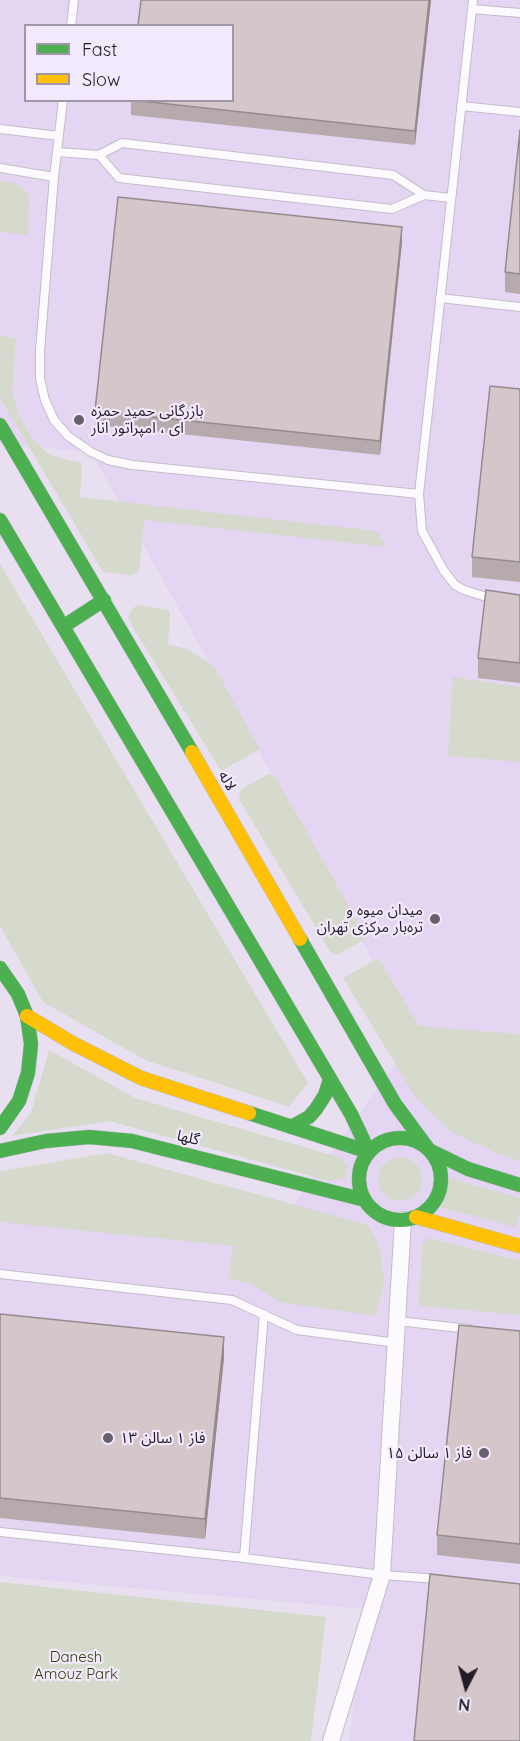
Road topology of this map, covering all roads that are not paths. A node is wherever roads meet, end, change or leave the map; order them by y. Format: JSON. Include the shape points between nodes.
{"nodes":[{"id":1,"x":74,"y":0,"type":"edge"},
{"id":2,"x":472,"y":4,"type":"edge"},
{"id":3,"x":520,"y":14,"type":"edge"},
{"id":4,"x":71,"y":24,"type":"edge"},
{"id":5,"x":63,"y":102,"type":"edge"},
{"id":6,"x":461,"y":106,"type":"junction"},
{"id":7,"x":520,"y":112,"type":"edge"},
{"id":8,"x":0,"y":129,"type":"edge"},
{"id":9,"x":59,"y":135,"type":"junction"},
{"id":10,"x":57,"y":152,"type":"junction"},
{"id":11,"x":99,"y":155,"type":"junction"},
{"id":12,"x":0,"y":168,"type":"edge"},
{"id":13,"x":54,"y":177,"type":"junction"},
{"id":14,"x":424,"y":195,"type":"junction"},
{"id":15,"x":451,"y":198,"type":"junction"},
{"id":16,"x":440,"y":298,"type":"junction"},
{"id":17,"x":520,"y":307,"type":"edge"},
{"id":18,"x":0,"y":425,"type":"edge"},
{"id":19,"x":419,"y":494,"type":"junction"},
{"id":20,"x":0,"y":520,"type":"edge"},
{"id":21,"x":104,"y":600,"type":"junction"},
{"id":22,"x":503,"y":601,"type":"edge"},
{"id":23,"x":64,"y":626,"type":"junction"},
{"id":24,"x":0,"y":968,"type":"edge"},
{"id":25,"x":27,"y":1016,"type":"junction"},
{"id":26,"x":330,"y":1079,"type":"junction"},
{"id":27,"x":291,"y":1127,"type":"junction"},
{"id":28,"x":0,"y":1128,"type":"edge"},
{"id":29,"x":429,"y":1150,"type":"junction"},
{"id":30,"x":0,"y":1151,"type":"edge"},
{"id":31,"x":369,"y":1152,"type":"junction"},
{"id":32,"x":520,"y":1185,"type":"edge"},
{"id":33,"x":365,"y":1200,"type":"junction"},
{"id":34,"x":410,"y":1218,"type":"junction"},
{"id":35,"x":520,"y":1246,"type":"edge"},
{"id":36,"x":0,"y":1274,"type":"edge"},
{"id":37,"x":264,"y":1314,"type":"junction"},
{"id":38,"x":398,"y":1321,"type":"junction"},
{"id":39,"x":476,"y":1329,"type":"edge"},
{"id":40,"x":397,"y":1343,"type":"junction"},
{"id":41,"x":0,"y":1532,"type":"edge"},
{"id":42,"x":243,"y":1558,"type":"junction"},
{"id":43,"x":382,"y":1575,"type":"junction"},
{"id":44,"x":451,"y":1580,"type":"edge"},
{"id":45,"x":331,"y":1741,"type":"edge"}],
"edges":[{"from":1,"to":4,"type":"lane"},
{"from":2,"to":3,"type":"lane"},
{"from":2,"to":6,"type":"lane"},
{"from":5,"to":9,"type":"lane"},
{"from":6,"to":7,"type":"lane"},
{"from":6,"to":15,"type":"lane"},
{"from":8,"to":9,"type":"lane"},
{"from":9,"to":10,"type":"lane"},
{"from":10,"to":11,"type":"lane"},
{"from":10,"to":13,"type":"lane"},
{"from":11,"to":14,"type":"lane","via":[[123,143],[393,175]]},
{"from":11,"to":14,"type":"lane","via":[[119,178],[392,209]]},
{"from":12,"to":13,"type":"lane"},
{"from":13,"to":19,"type":"lane","via":[[40,379],[54,420],[68,436],[108,460],[132,465]]},
{"from":14,"to":15,"type":"lane"},
{"from":15,"to":16,"type":"lane"},
{"from":16,"to":17,"type":"lane"},
{"from":16,"to":19,"type":"lane"},
{"from":18,"to":21,"type":"street","name":"لاله"},
{"from":19,"to":22,"type":"lane","via":[[422,531],[444,571],[464,590]]},
{"from":20,"to":23,"type":"street"},
{"from":21,"to":23,"type":"street"},
{"from":21,"to":29,"type":"street","name":"لاله","via":[[395,1104]]},
{"from":23,"to":26,"type":"street"},
{"from":24,"to":25,"type":"street"},
{"from":25,"to":27,"type":"street","via":[[141,1078]]},
{"from":25,"to":28,"type":"street","via":[[31,1044],[28,1073],[19,1101]]},
{"from":26,"to":27,"type":"street","via":[[316,1109]]},
{"from":26,"to":31,"type":"street"},
{"from":27,"to":31,"type":"street"},
{"from":29,"to":31,"type":"street","via":[[399,1139]]},
{"from":29,"to":32,"type":"street","via":[[468,1169]]},
{"from":29,"to":34,"type":"street","via":[[437,1161],[441,1187],[428,1210]]},
{"from":30,"to":33,"type":"street","name":"گلها","via":[[90,1137],[132,1141]]},
{"from":31,"to":33,"type":"street","via":[[360,1176]]},
{"from":33,"to":34,"type":"street","via":[[381,1215]]},
{"from":34,"to":35,"type":"street"},
{"from":34,"to":38,"type":"street"},
{"from":36,"to":37,"type":"lane","via":[[232,1300]]},
{"from":37,"to":40,"type":"lane","via":[[297,1330]]},
{"from":37,"to":42,"type":"lane"},
{"from":38,"to":39,"type":"lane"},
{"from":38,"to":40,"type":"street"},
{"from":40,"to":43,"type":"street"},
{"from":41,"to":42,"type":"lane"},
{"from":42,"to":43,"type":"lane"},
{"from":43,"to":44,"type":"lane"},
{"from":43,"to":45,"type":"street"}]}
